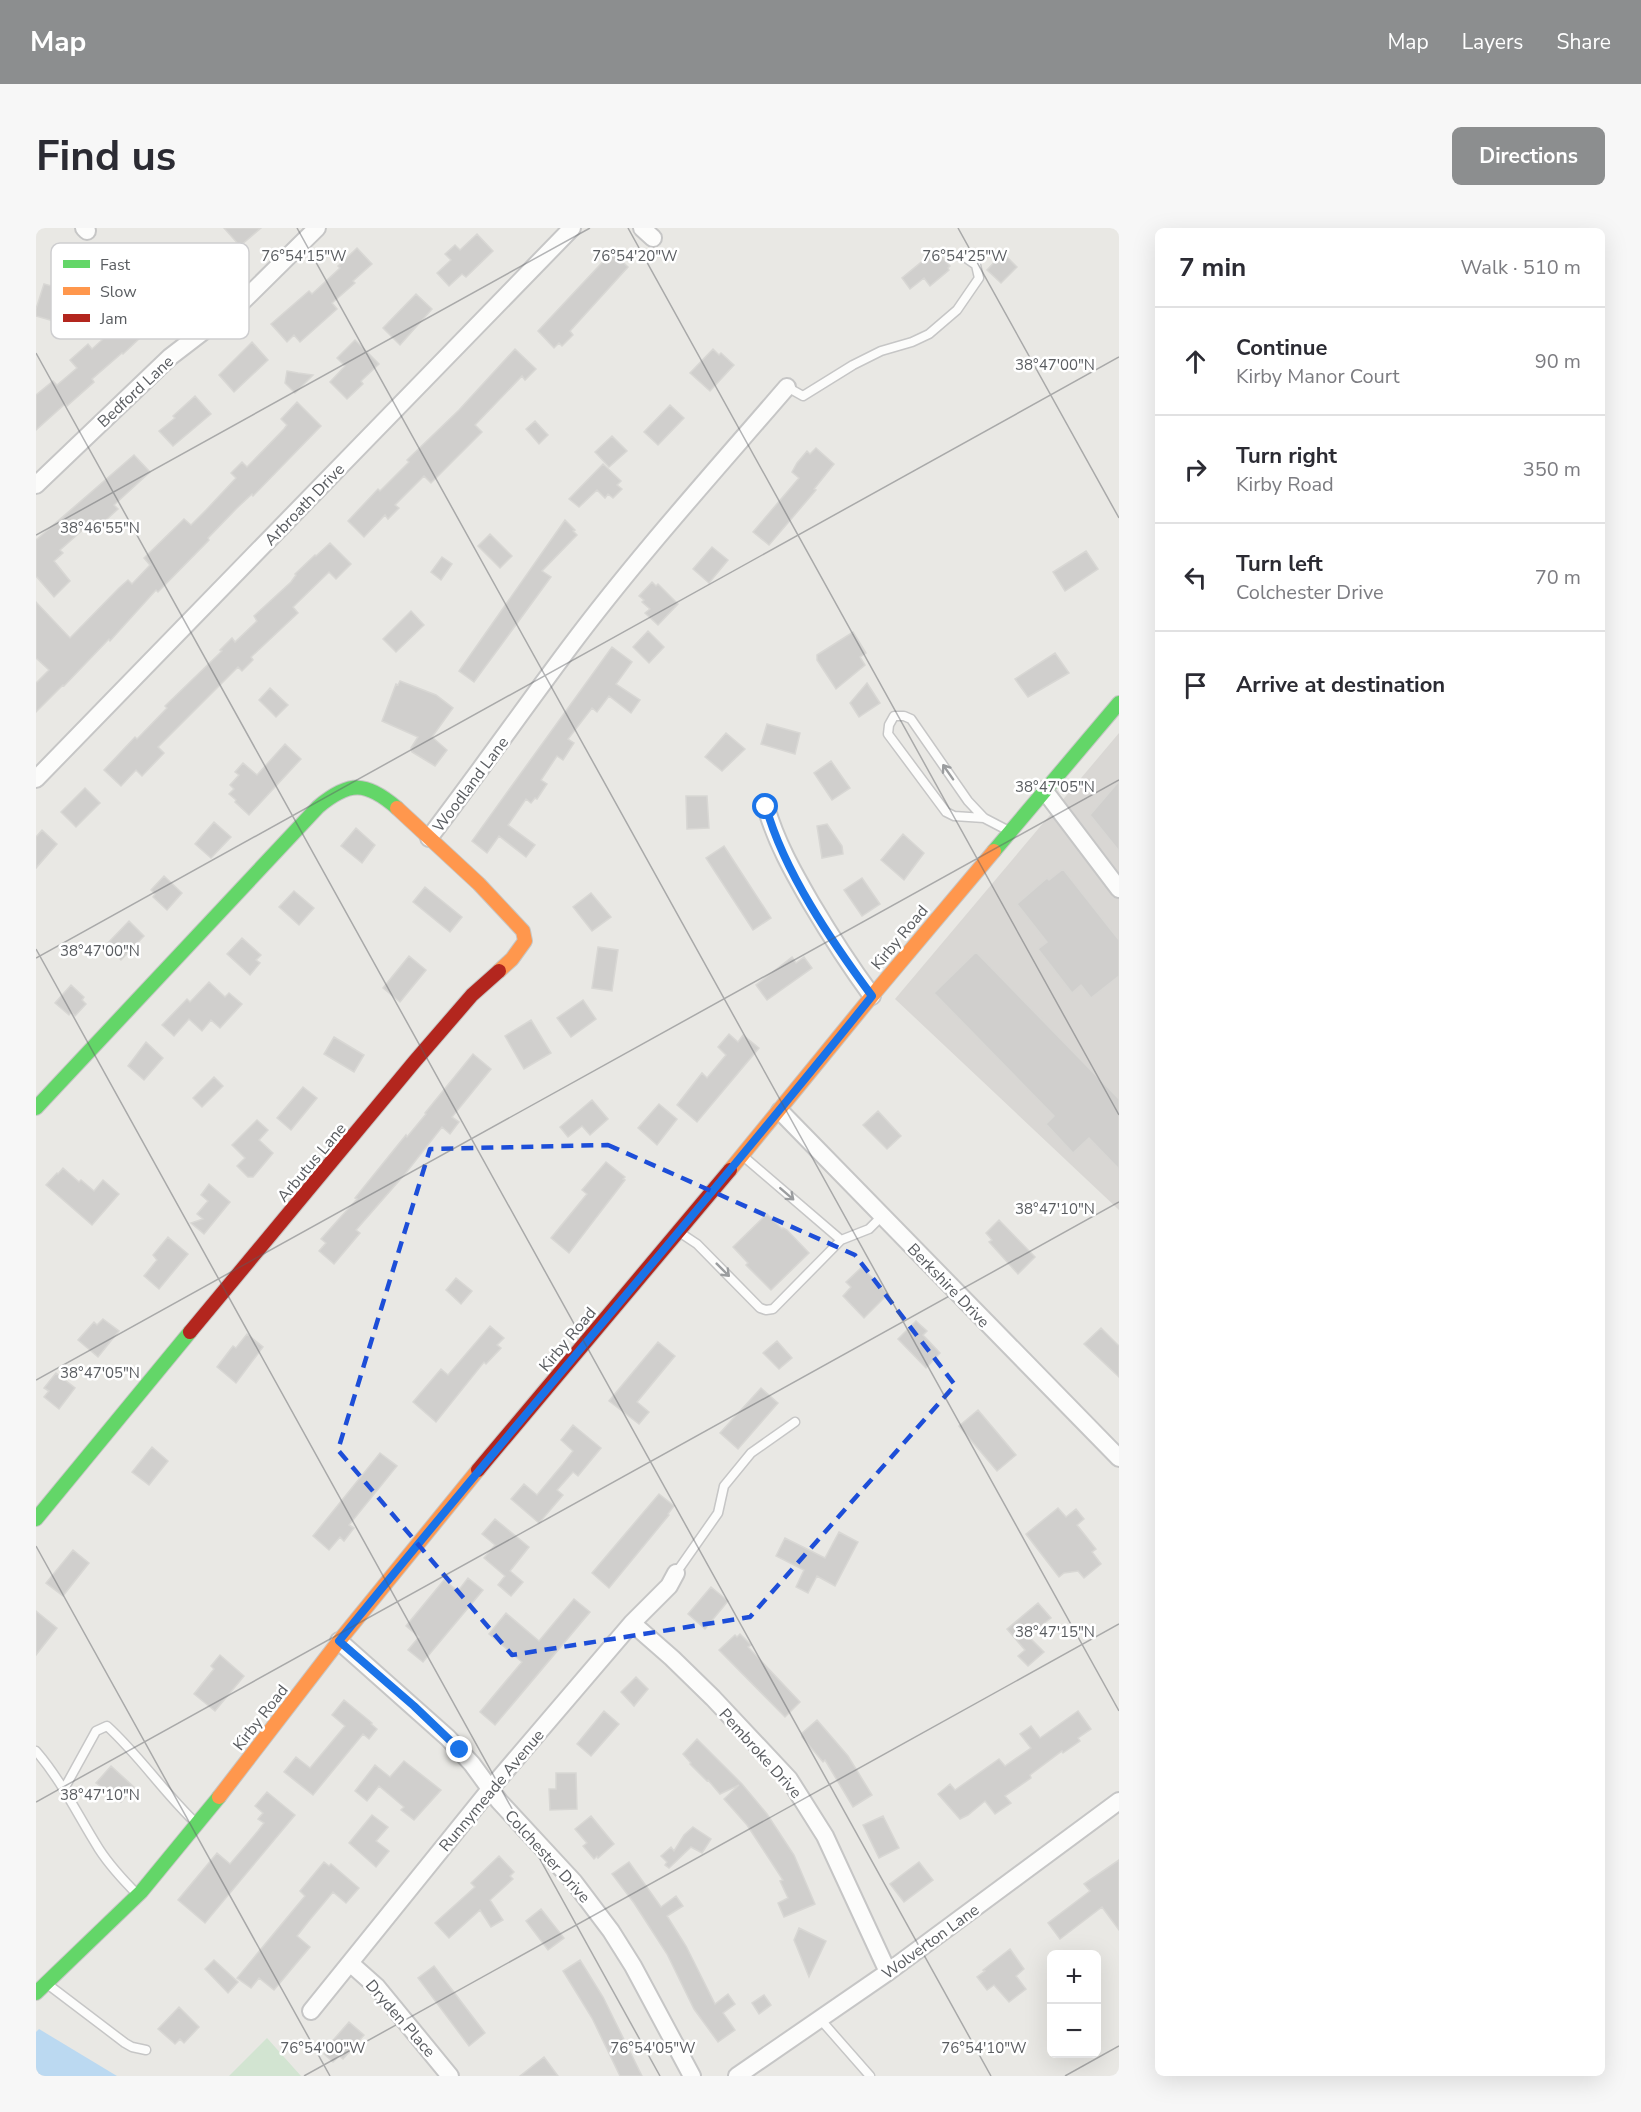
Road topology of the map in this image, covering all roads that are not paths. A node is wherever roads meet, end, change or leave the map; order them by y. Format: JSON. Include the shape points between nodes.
{"nodes":[{"id":1,"x":317,"y":228,"type":"edge"},
{"id":2,"x":572,"y":228,"type":"edge"},
{"id":3,"x":966,"y":258,"type":"dead end"},
{"id":4,"x":249,"y":296,"type":"edge"},
{"id":5,"x":194,"y":339,"type":"edge"},
{"id":6,"x":787,"y":387,"type":"joint"},
{"id":7,"x":36,"y":485,"type":"edge"},
{"id":8,"x":1119,"y":703,"type":"edge"},
{"id":9,"x":36,"y":779,"type":"edge"},
{"id":10,"x":1044,"y":790,"type":"junction"},
{"id":11,"x":766,"y":807,"type":"dead end"},
{"id":12,"x":984,"y":818,"type":"junction"},
{"id":13,"x":1010,"y":831,"type":"junction"},
{"id":14,"x":429,"y":838,"type":"junction"},
{"id":15,"x":1119,"y":889,"type":"edge"},
{"id":16,"x":872,"y":996,"type":"junction"},
{"id":17,"x":36,"y":1108,"type":"edge"},
{"id":18,"x":780,"y":1111,"type":"junction"},
{"id":19,"x":743,"y":1156,"type":"junction"},
{"id":20,"x":882,"y":1216,"type":"junction"},
{"id":21,"x":679,"y":1232,"type":"junction"},
{"id":22,"x":841,"y":1240,"type":"junction"},
{"id":23,"x":795,"y":1422,"type":"dead end"},
{"id":24,"x":1119,"y":1458,"type":"edge"},
{"id":25,"x":36,"y":1519,"type":"edge"},
{"id":26,"x":676,"y":1573,"type":"joint"},
{"id":27,"x":632,"y":1623,"type":"junction"},
{"id":28,"x":339,"y":1641,"type":"junction"},
{"id":29,"x":36,"y":1751,"type":"edge"},
{"id":30,"x":490,"y":1788,"type":"junction"},
{"id":31,"x":64,"y":1789,"type":"junction"},
{"id":32,"x":1119,"y":1801,"type":"edge"},
{"id":33,"x":197,"y":1824,"type":"junction"},
{"id":34,"x":138,"y":1895,"type":"junction"},
{"id":35,"x":350,"y":1963,"type":"junction"},
{"id":36,"x":888,"y":1972,"type":"junction"},
{"id":37,"x":41,"y":1988,"type":"edge"},
{"id":38,"x":311,"y":2011,"type":"dead end"},
{"id":39,"x":820,"y":2019,"type":"junction"},
{"id":40,"x":146,"y":2050,"type":"dead end"},
{"id":41,"x":450,"y":2076,"type":"edge"},
{"id":42,"x":692,"y":2076,"type":"edge"},
{"id":43,"x":737,"y":2076,"type":"edge"},
{"id":44,"x":870,"y":2076,"type":"edge"}],
"edges":[{"from":1,"to":4,"type":"street","name":"Bedford Lane"},
{"from":2,"to":9,"type":"street","name":"Arbroath Drive"},
{"from":3,"to":6,"type":"lane","via":[[976,265],[979,278],[957,310],[929,334],[881,351],[803,396]]},
{"from":5,"to":7,"type":"street","name":"Bedford Lane","via":[[170,357]]},
{"from":6,"to":14,"type":"street","name":"Woodland Lane","via":[[648,548]]},
{"from":8,"to":10,"type":"main road","name":"Kirby Road"},
{"from":10,"to":13,"type":"main road","name":"Kirby Road"},
{"from":10,"to":15,"type":"street"},
{"from":11,"to":16,"type":"street","via":[[777,841],[794,873],[843,956]]},
{"from":12,"to":12,"type":"lane","one_way":true,"via":[[911,719],[894,717],[888,734],[946,812]]},
{"from":12,"to":13,"type":"lane"},
{"from":13,"to":16,"type":"main road","name":"Kirby Road"},
{"from":14,"to":17,"type":"main road","name":"Woodland Lane","via":[[381,794],[366,787],[358,785],[334,794]]},
{"from":14,"to":25,"type":"main road","name":"Arbutus Lane","via":[[519,925],[525,941],[415,1061]]},
{"from":16,"to":18,"type":"main road","name":"Kirby Road"},
{"from":18,"to":19,"type":"main road","name":"Kirby Road"},
{"from":18,"to":20,"type":"street","name":"Berkshire Drive"},
{"from":19,"to":21,"type":"main road","name":"Kirby Road"},
{"from":19,"to":22,"type":"lane","one_way":true},
{"from":20,"to":22,"type":"lane","via":[[869,1229]]},
{"from":20,"to":24,"type":"street","name":"Berkshire Drive"},
{"from":21,"to":22,"type":"lane","one_way":true,"via":[[697,1244],[766,1310],[784,1299]]},
{"from":21,"to":28,"type":"main road","name":"Kirby Road"},
{"from":23,"to":26,"type":"lane","via":[[751,1453],[724,1486],[718,1513]]},
{"from":26,"to":27,"type":"street","name":"Runnymeade Avenue","via":[[669,1586]]},
{"from":27,"to":30,"type":"street","name":"Runnymeade Avenue"},
{"from":27,"to":36,"type":"street","name":"Pembroke Drive","via":[[713,1698],[789,1779],[825,1836]]},
{"from":28,"to":30,"type":"street","name":"Colchester Drive","via":[[448,1738]]},
{"from":28,"to":33,"type":"main road","name":"Kirby Road"},
{"from":29,"to":31,"type":"lane"},
{"from":30,"to":35,"type":"street","name":"Runnymeade Avenue"},
{"from":30,"to":42,"type":"street","name":"Colchester Drive","via":[[574,1882],[610,1930]]},
{"from":31,"to":33,"type":"lane","via":[[96,1731],[107,1726]]},
{"from":31,"to":34,"type":"lane","via":[[99,1849]]},
{"from":32,"to":36,"type":"street","name":"Wolverton Lane"},
{"from":33,"to":34,"type":"main road","name":"Kirby Road"},
{"from":34,"to":37,"type":"main road","name":"Kirby Road"},
{"from":35,"to":38,"type":"street","name":"Runnymeade Avenue"},
{"from":35,"to":41,"type":"street","name":"Dryden Place","via":[[377,1988]]},
{"from":36,"to":39,"type":"street","name":"Wolverton Lane"},
{"from":37,"to":40,"type":"lane","via":[[125,2043]]},
{"from":39,"to":43,"type":"street","name":"Wolverton Lane"},
{"from":39,"to":44,"type":"lane"}]}
